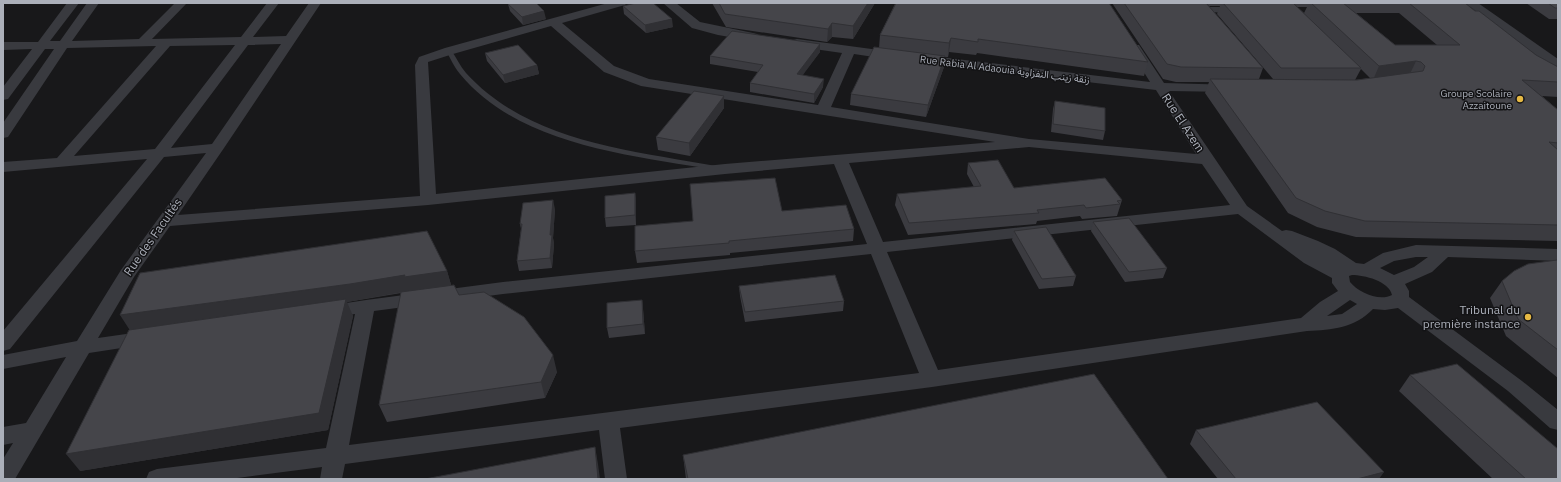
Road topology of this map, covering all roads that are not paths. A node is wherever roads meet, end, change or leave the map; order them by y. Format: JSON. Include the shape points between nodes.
{"nodes":[{"id":1,"x":73,"y":3,"type":"edge"},
{"id":2,"x":93,"y":3,"type":"edge"},
{"id":3,"x":181,"y":3,"type":"edge"},
{"id":4,"x":273,"y":3,"type":"edge"},
{"id":5,"x":314,"y":3,"type":"edge"},
{"id":6,"x":621,"y":3,"type":"edge"},
{"id":7,"x":668,"y":3,"type":"edge"},
{"id":8,"x":1471,"y":3,"type":"edge"},
{"id":9,"x":1202,"y":6,"type":"edge"},
{"id":10,"x":1251,"y":10,"type":"edge"},
{"id":11,"x":553,"y":22,"type":"junction"},
{"id":12,"x":1215,"y":22,"type":"edge"},
{"id":13,"x":1126,"y":35,"type":"edge"},
{"id":14,"x":767,"y":39,"type":"edge"},
{"id":15,"x":290,"y":40,"type":"junction"},
{"id":16,"x":243,"y":41,"type":"junction"},
{"id":17,"x":782,"y":41,"type":"edge"},
{"id":18,"x":141,"y":44,"type":"junction"},
{"id":19,"x":165,"y":44,"type":"junction"},
{"id":20,"x":42,"y":45,"type":"junction"},
{"id":21,"x":63,"y":45,"type":"junction"},
{"id":22,"x":3,"y":46,"type":"edge"},
{"id":23,"x":450,"y":51,"type":"junction"},
{"id":24,"x":849,"y":51,"type":"junction"},
{"id":25,"x":1558,"y":65,"type":"edge"},
{"id":26,"x":1160,"y":87,"type":"junction"},
{"id":27,"x":1244,"y":89,"type":"edge"},
{"id":28,"x":3,"y":96,"type":"edge"},
{"id":29,"x":823,"y":109,"type":"junction"},
{"id":30,"x":3,"y":134,"type":"edge"},
{"id":31,"x":1029,"y":143,"type":"junction"},
{"id":32,"x":217,"y":148,"type":"junction"},
{"id":33,"x":159,"y":154,"type":"junction"},
{"id":34,"x":840,"y":160,"type":"junction"},
{"id":35,"x":1207,"y":160,"type":"junction"},
{"id":36,"x":61,"y":162,"type":"junction"},
{"id":37,"x":3,"y":168,"type":"edge"},
{"id":38,"x":725,"y":170,"type":"junction"},
{"id":39,"x":428,"y":200,"type":"junction"},
{"id":40,"x":1241,"y":208,"type":"junction"},
{"id":41,"x":164,"y":220,"type":"junction"},
{"id":42,"x":876,"y":248,"type":"junction"},
{"id":43,"x":1443,"y":252,"type":"junction"},
{"id":44,"x":1558,"y":255,"type":"edge"},
{"id":45,"x":1353,"y":271,"type":"junction"},
{"id":46,"x":1396,"y":291,"type":"junction"},
{"id":47,"x":1350,"y":293,"type":"junction"},
{"id":48,"x":1369,"y":302,"type":"junction"},
{"id":49,"x":366,"y":306,"type":"junction"},
{"id":50,"x":311,"y":314,"type":"edge"},
{"id":51,"x":1307,"y":324,"type":"junction"},
{"id":52,"x":168,"y":335,"type":"edge"},
{"id":53,"x":3,"y":344,"type":"edge"},
{"id":54,"x":82,"y":348,"type":"junction"},
{"id":55,"x":3,"y":362,"type":"edge"},
{"id":56,"x":932,"y":379,"type":"junction"},
{"id":57,"x":608,"y":420,"type":"junction"},
{"id":58,"x":1558,"y":422,"type":"edge"},
{"id":59,"x":32,"y":430,"type":"junction"},
{"id":60,"x":3,"y":436,"type":"edge"},
{"id":61,"x":335,"y":456,"type":"junction"},
{"id":62,"x":3,"y":479,"type":"edge"},
{"id":63,"x":157,"y":479,"type":"edge"},
{"id":64,"x":331,"y":479,"type":"edge"},
{"id":65,"x":616,"y":479,"type":"edge"}],
"edges":[{"from":1,"to":20,"type":"street"},
{"from":2,"to":21,"type":"street"},
{"from":3,"to":18,"type":"street"},
{"from":4,"to":16,"type":"street"},
{"from":5,"to":15,"type":"street","name":"Rue des Facultés"},
{"from":6,"to":11,"type":"street"},
{"from":7,"to":14,"type":"street","via":[[696,25]]},
{"from":8,"to":25,"type":"street"},
{"from":9,"to":10,"type":"street"},
{"from":9,"to":12,"type":"street"},
{"from":11,"to":23,"type":"street"},
{"from":11,"to":29,"type":"street","via":[[609,69],[646,83]]},
{"from":13,"to":26,"type":"street","name":"Rue El Azem"},
{"from":15,"to":16,"type":"street"},
{"from":15,"to":32,"type":"street","name":"Rue des Facultés"},
{"from":16,"to":19,"type":"street"},
{"from":16,"to":33,"type":"street"},
{"from":17,"to":24,"type":"street","name":"Rue Rabia Al Adaouia زنقة زينب النفزاوية"},
{"from":18,"to":19,"type":"street"},
{"from":18,"to":21,"type":"street"},
{"from":19,"to":36,"type":"street"},
{"from":20,"to":21,"type":"street"},
{"from":20,"to":22,"type":"street"},
{"from":20,"to":28,"type":"street"},
{"from":21,"to":30,"type":"street"},
{"from":23,"to":38,"type":"lane","via":[[462,72],[501,107],[524,122],[552,134]]},
{"from":23,"to":39,"type":"street","via":[[427,58],[421,64]]},
{"from":24,"to":26,"type":"street","name":"Rue Rabia Al Adaouia زنقة زينب النفزاوية"},
{"from":24,"to":29,"type":"street"},
{"from":26,"to":27,"type":"street","name":"Rue Rabia Al Adaouia زنقة زينب النفزاوية"},
{"from":26,"to":35,"type":"street","name":"Rue El Azem"},
{"from":29,"to":31,"type":"street"},
{"from":31,"to":34,"type":"street"},
{"from":31,"to":35,"type":"street"},
{"from":32,"to":33,"type":"street"},
{"from":32,"to":41,"type":"street","name":"Rue des Facultés"},
{"from":33,"to":36,"type":"street"},
{"from":33,"to":53,"type":"street"},
{"from":34,"to":38,"type":"street"},
{"from":34,"to":42,"type":"street"},
{"from":35,"to":40,"type":"street","name":"Rue El Azem"},
{"from":36,"to":37,"type":"street"},
{"from":38,"to":39,"type":"street"},
{"from":39,"to":41,"type":"street"},
{"from":40,"to":42,"type":"street"},
{"from":40,"to":45,"type":"street","name":"Rue El Azem","via":[[1310,259]]},
{"from":41,"to":54,"type":"street","name":"Rue des Facultés","via":[[126,274]]},
{"from":42,"to":49,"type":"street"},
{"from":42,"to":56,"type":"street"},
{"from":43,"to":44,"type":"street"},
{"from":43,"to":45,"type":"street","via":[[1416,251]]},
{"from":43,"to":46,"type":"street","via":[[1431,266]]},
{"from":45,"to":46,"type":"street","name":"Rue El Azem","via":[[1381,275]]},
{"from":45,"to":47,"type":"street","via":[[1341,284]]},
{"from":46,"to":48,"type":"street","via":[[1392,303]]},
{"from":46,"to":58,"type":"street","name":"Rue El Azem"},
{"from":47,"to":48,"type":"street"},
{"from":47,"to":51,"type":"street","via":[[1322,308]]},
{"from":48,"to":51,"type":"street","via":[[1360,313],[1346,320]]},
{"from":49,"to":50,"type":"street"},
{"from":49,"to":61,"type":"street"},
{"from":51,"to":56,"type":"street"},
{"from":52,"to":54,"type":"street"},
{"from":54,"to":55,"type":"street"},
{"from":54,"to":59,"type":"street","name":"Rue des Facultés"},
{"from":56,"to":57,"type":"street"},
{"from":57,"to":61,"type":"street"},
{"from":57,"to":65,"type":"street"},
{"from":59,"to":60,"type":"street"},
{"from":59,"to":62,"type":"street","name":"Rue des Facultés"},
{"from":61,"to":63,"type":"street"},
{"from":61,"to":64,"type":"street"}]}
